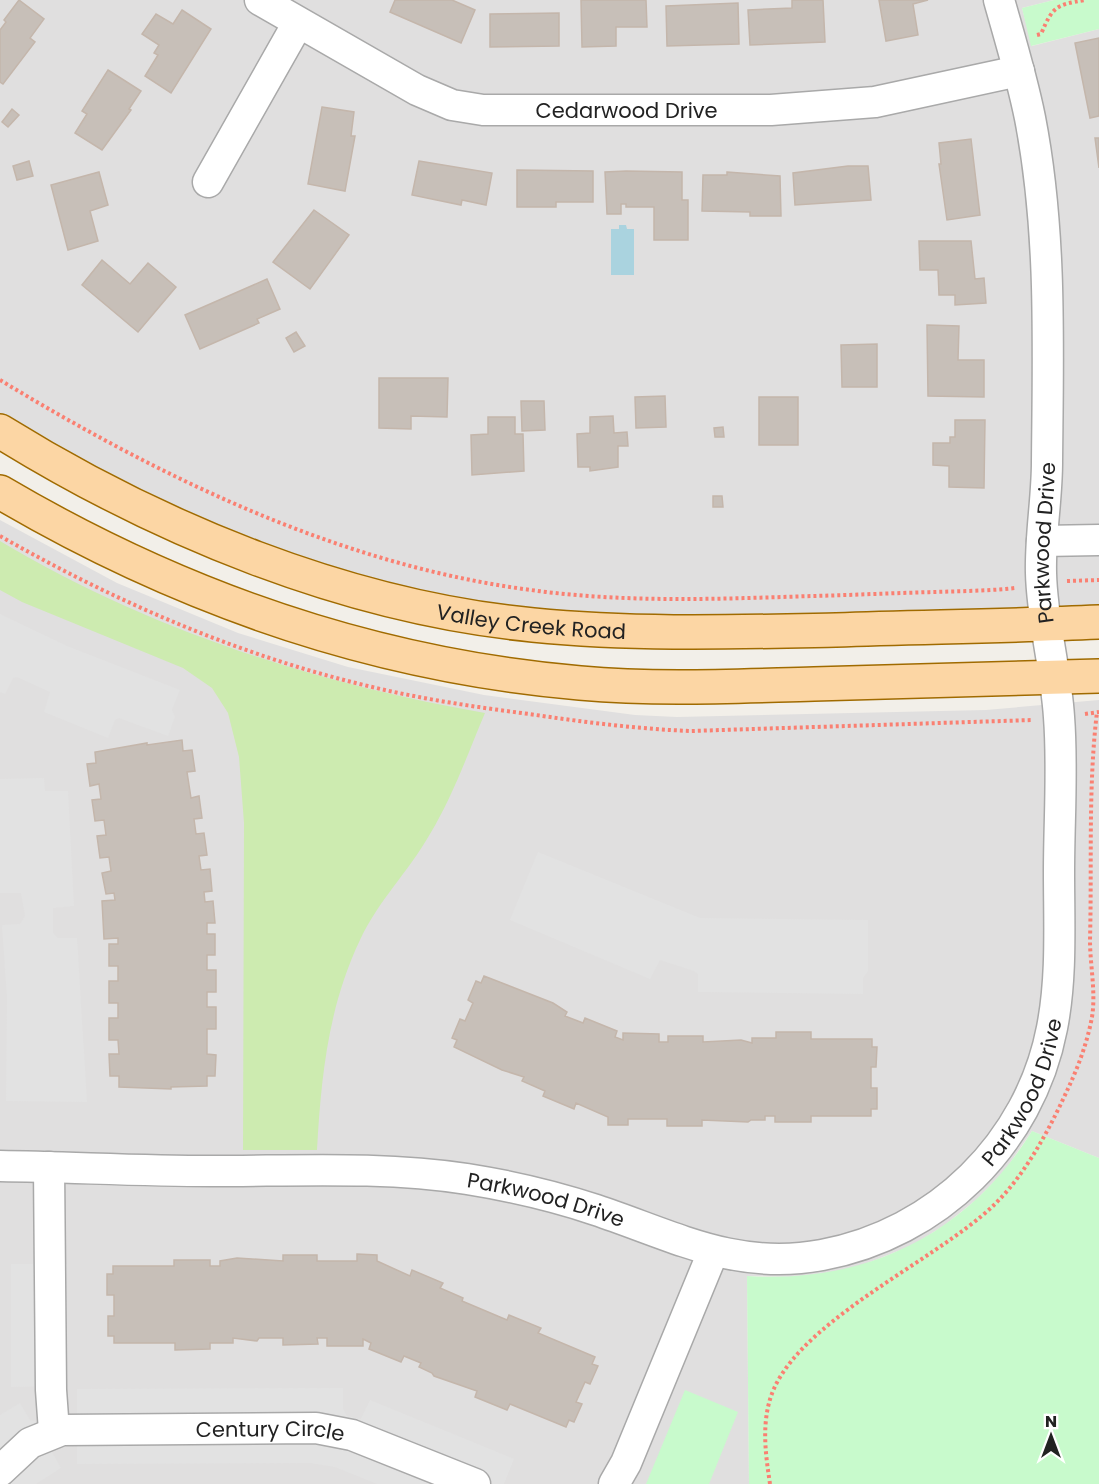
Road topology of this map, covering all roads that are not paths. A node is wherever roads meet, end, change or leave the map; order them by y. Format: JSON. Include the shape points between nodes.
{"nodes":[{"id":1,"x":260,"y":0,"type":"edge"},
{"id":2,"x":999,"y":0,"type":"edge"},
{"id":3,"x":298,"y":23,"type":"junction"},
{"id":4,"x":1015,"y":57,"type":"junction"},
{"id":5,"x":208,"y":182,"type":"dead end"},
{"id":6,"x":0,"y":431,"type":"edge"},
{"id":7,"x":0,"y":492,"type":"edge"},
{"id":8,"x":1099,"y":540,"type":"edge"},
{"id":9,"x":1042,"y":541,"type":"junction"},
{"id":10,"x":1099,"y":622,"type":"edge"},
{"id":11,"x":1047,"y":624,"type":"junction"},
{"id":12,"x":1099,"y":676,"type":"edge"},
{"id":13,"x":1054,"y":677,"type":"junction"},
{"id":14,"x":0,"y":1166,"type":"edge"},
{"id":15,"x":50,"y":1167,"type":"junction"},
{"id":16,"x":713,"y":1252,"type":"junction"},
{"id":17,"x":54,"y":1431,"type":"junction"},
{"id":18,"x":0,"y":1471,"type":"edge"},
{"id":19,"x":475,"y":1484,"type":"edge"},
{"id":20,"x":614,"y":1484,"type":"edge"}],
"edges":[{"from":1,"to":3,"type":"street","name":"Cedarwood Drive"},
{"from":2,"to":4,"type":"street","name":"Parkwood Drive"},
{"from":3,"to":4,"type":"street","name":"Cedarwood Drive","via":[[417,90],[452,105],[483,110],[818,108],[875,102]]},
{"from":3,"to":5,"type":"street"},
{"from":4,"to":9,"type":"street","name":"Parkwood Drive","via":[[1036,158],[1045,251],[1047,461]]},
{"from":6,"to":11,"type":"main road","name":"Valley Creek Road","via":[[74,475],[211,539],[343,586],[471,615],[531,625],[654,633]]},
{"from":7,"to":13,"type":"main road","via":[[110,554],[217,600],[326,636],[439,663],[543,679],[640,687]]},
{"from":8,"to":9,"type":"street"},
{"from":9,"to":11,"type":"street","name":"Parkwood Drive"},
{"from":10,"to":11,"type":"main road","name":"Valley Creek Road"},
{"from":11,"to":13,"type":"street","name":"Parkwood Drive"},
{"from":12,"to":13,"type":"main road"},
{"from":13,"to":16,"type":"street","name":"Parkwood Drive","via":[[1059,717],[1057,998],[1042,1067],[1011,1129],[955,1194],[916,1222],[887,1236],[854,1248],[805,1258],[762,1259]]},
{"from":14,"to":15,"type":"street","name":"Parkwood Drive"},
{"from":15,"to":16,"type":"street","name":"Parkwood Drive","via":[[365,1171],[452,1177],[575,1203]]},
{"from":15,"to":17,"type":"street"},
{"from":16,"to":20,"type":"street"},
{"from":17,"to":18,"type":"street","name":"Century Circle","via":[[30,1443]]},
{"from":17,"to":19,"type":"street","name":"Century Circle","via":[[324,1429],[352,1435]]}]}
